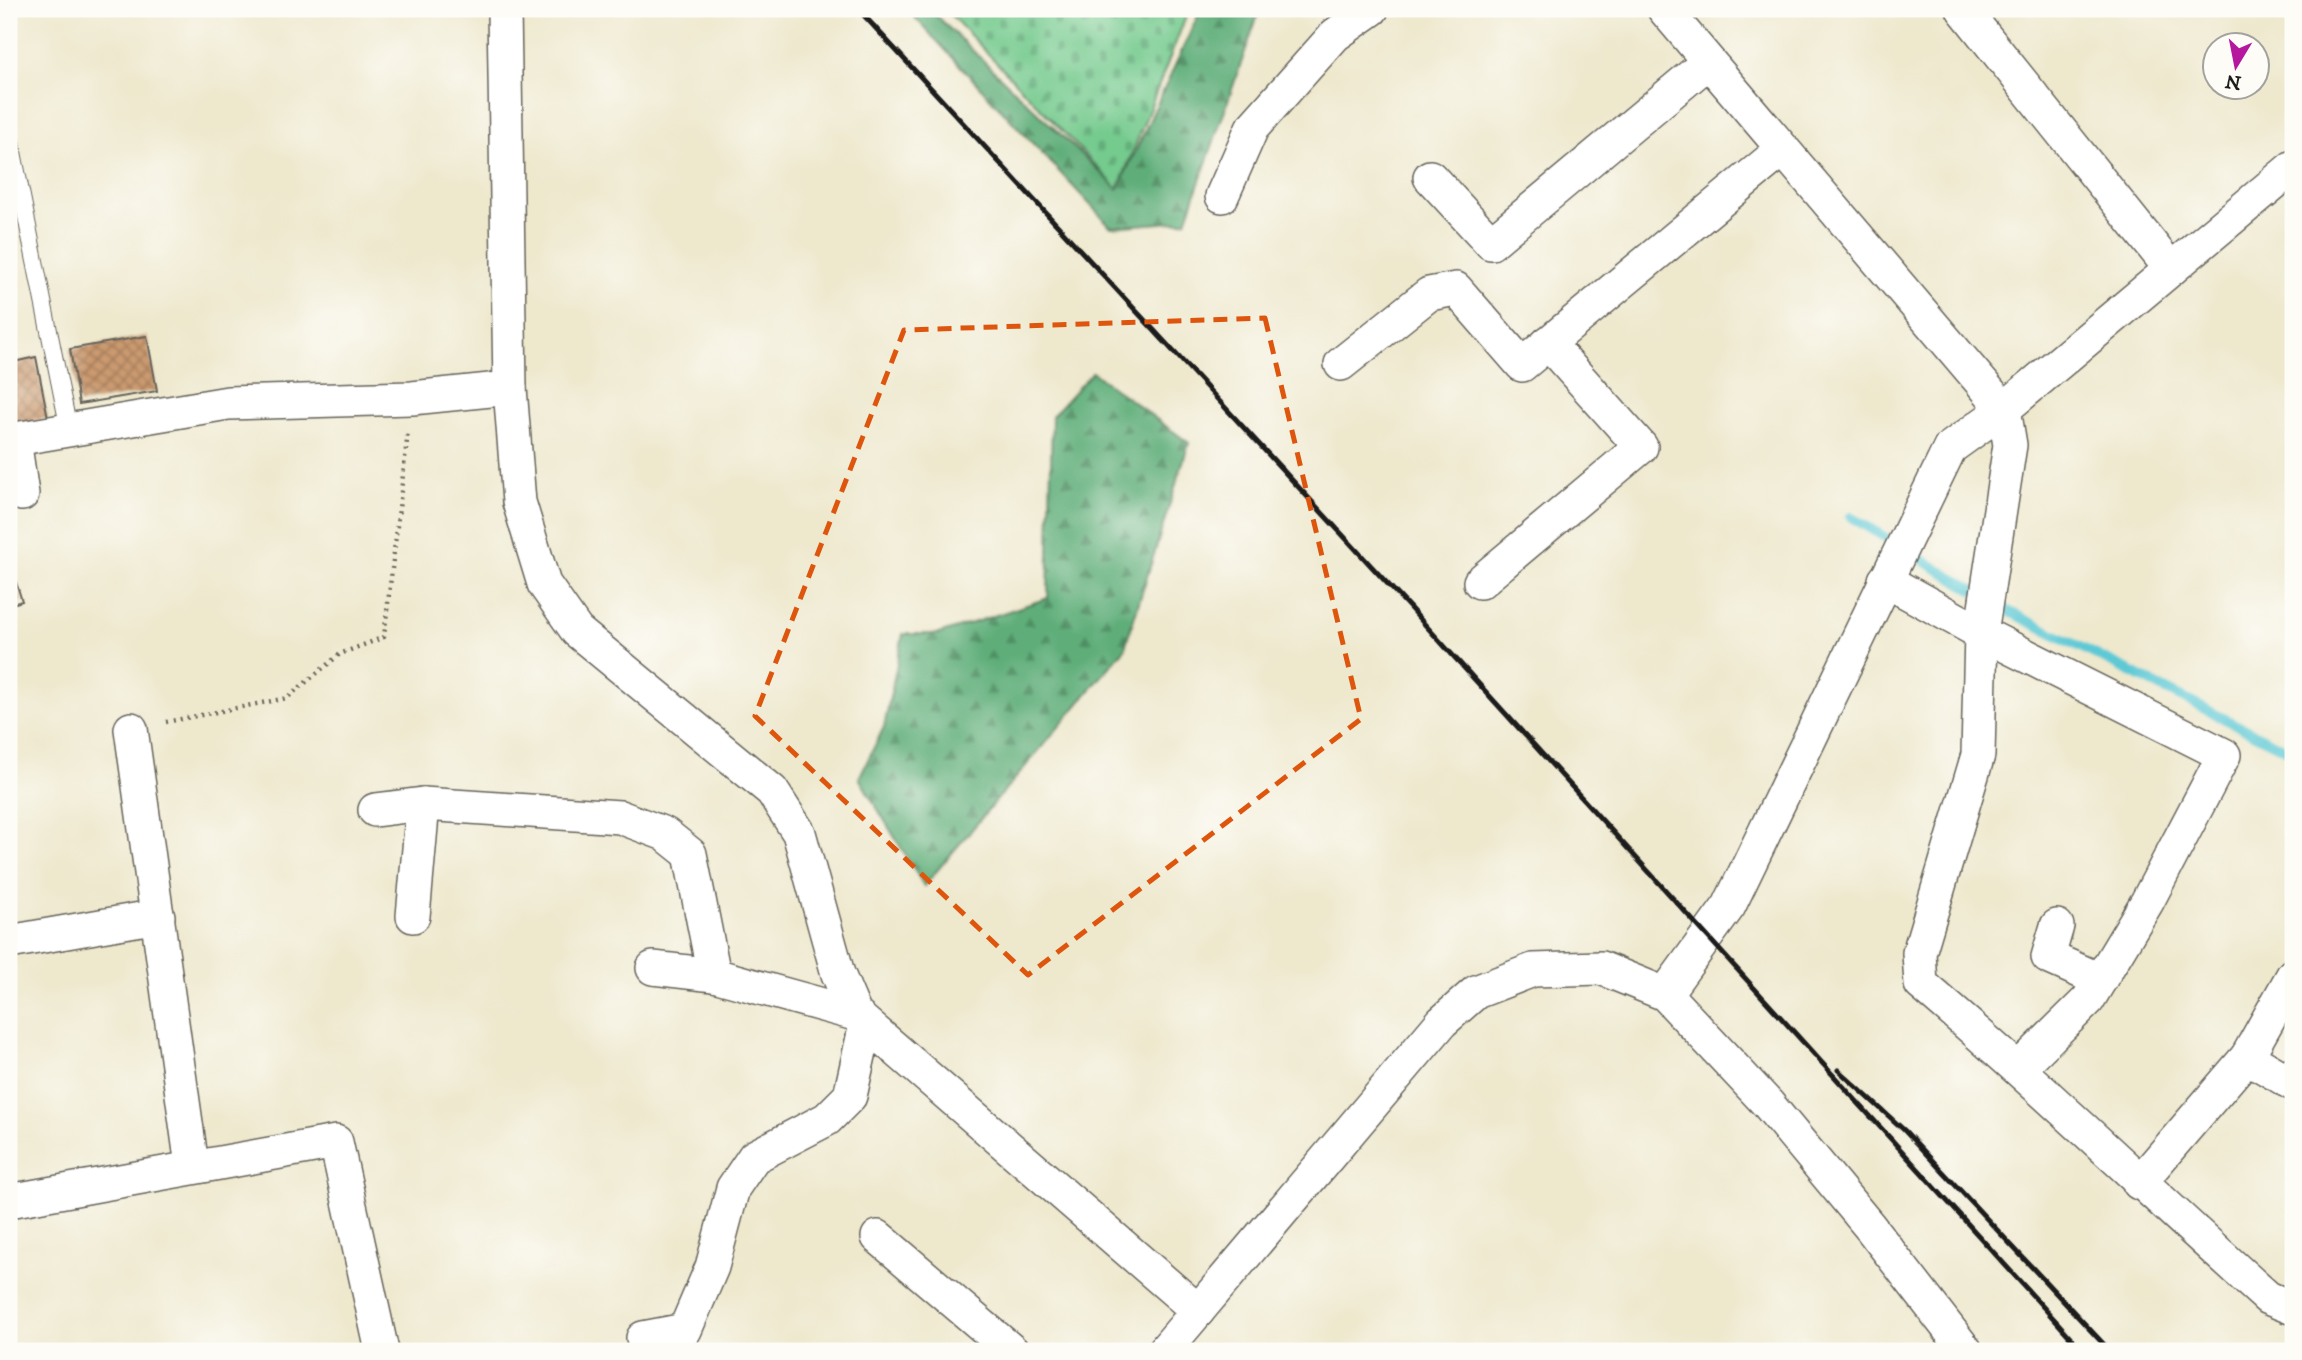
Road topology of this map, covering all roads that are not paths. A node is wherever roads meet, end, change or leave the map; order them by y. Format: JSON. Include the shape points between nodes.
{"nodes":[{"id":1,"x":504,"y":9,"type":"edge"},
{"id":2,"x":1372,"y":9,"type":"edge"},
{"id":3,"x":1664,"y":9,"type":"edge"},
{"id":4,"x":1963,"y":9,"type":"edge"},
{"id":5,"x":1708,"y":62,"type":"junction"},
{"id":6,"x":11,"y":142,"type":"dead end"},
{"id":7,"x":1782,"y":150,"type":"junction"},
{"id":8,"x":2293,"y":167,"type":"edge"},
{"id":9,"x":1430,"y":177,"type":"dead end"},
{"id":10,"x":1222,"y":196,"type":"dead end"},
{"id":11,"x":2171,"y":269,"type":"junction"},
{"id":12,"x":1548,"y":343,"type":"junction"},
{"id":13,"x":1341,"y":364,"type":"dead end"},
{"id":14,"x":510,"y":388,"type":"junction"},
{"id":15,"x":2004,"y":409,"type":"junction"},
{"id":16,"x":69,"y":430,"type":"junction"},
{"id":17,"x":12,"y":439,"type":"edge"},
{"id":18,"x":22,"y":494,"type":"dead end"},
{"id":19,"x":1897,"y":557,"type":"junction"},
{"id":20,"x":1480,"y":582,"type":"dead end"},
{"id":21,"x":1982,"y":628,"type":"junction"},
{"id":22,"x":131,"y":729,"type":"road end"},
{"id":23,"x":423,"y":804,"type":"junction"},
{"id":24,"x":375,"y":810,"type":"dead end"},
{"id":25,"x":158,"y":916,"type":"junction"},
{"id":26,"x":413,"y":916,"type":"dead end"},
{"id":27,"x":2057,"y":926,"type":"dead end"},
{"id":28,"x":9,"y":943,"type":"edge"},
{"id":29,"x":653,"y":968,"type":"dead end"},
{"id":30,"x":713,"y":975,"type":"junction"},
{"id":31,"x":2293,"y":975,"type":"edge"},
{"id":32,"x":2100,"y":981,"type":"junction"},
{"id":33,"x":1665,"y":993,"type":"junction"},
{"id":34,"x":860,"y":1019,"type":"junction"},
{"id":35,"x":2247,"y":1057,"type":"junction"},
{"id":36,"x":2019,"y":1068,"type":"junction"},
{"id":37,"x":2293,"y":1084,"type":"edge"},
{"id":38,"x":192,"y":1166,"type":"junction"},
{"id":39,"x":2139,"y":1183,"type":"junction"},
{"id":40,"x":9,"y":1201,"type":"edge"},
{"id":41,"x":878,"y":1237,"type":"dead end"},
{"id":42,"x":2293,"y":1308,"type":"edge"},
{"id":43,"x":1198,"y":1311,"type":"junction"},
{"id":44,"x":643,"y":1338,"type":"dead end"},
{"id":45,"x":382,"y":1351,"type":"edge"},
{"id":46,"x":1012,"y":1351,"type":"edge"},
{"id":47,"x":1164,"y":1351,"type":"edge"},
{"id":48,"x":1966,"y":1351,"type":"edge"}],
"edges":[{"from":1,"to":14,"type":"street"},
{"from":2,"to":10,"type":"street","via":[[1335,35],[1252,128]]},
{"from":3,"to":5,"type":"street"},
{"from":4,"to":11,"type":"street"},
{"from":5,"to":7,"type":"street"},
{"from":5,"to":9,"type":"street","via":[[1491,243]]},
{"from":6,"to":16,"type":"lane"},
{"from":7,"to":12,"type":"street"},
{"from":7,"to":15,"type":"street"},
{"from":8,"to":11,"type":"street"},
{"from":11,"to":15,"type":"street"},
{"from":12,"to":13,"type":"street","via":[[1522,365],[1456,289],[1429,294]]},
{"from":12,"to":20,"type":"street","via":[[1641,447]]},
{"from":14,"to":16,"type":"street","via":[[412,398],[228,403]]},
{"from":14,"to":34,"type":"street","via":[[519,502],[544,584],[577,631],[772,791],[799,833],[838,974]]},
{"from":15,"to":19,"type":"street","via":[[1950,449]]},
{"from":15,"to":21,"type":"street","via":[[2010,445]]},
{"from":16,"to":17,"type":"street"},
{"from":17,"to":18,"type":"street"},
{"from":19,"to":21,"type":"street"},
{"from":19,"to":33,"type":"street","via":[[1729,906]]},
{"from":21,"to":32,"type":"street","via":[[2224,755]]},
{"from":21,"to":36,"type":"street","via":[[1978,755],[1919,953],[1922,984]]},
{"from":22,"to":25,"type":"street"},
{"from":23,"to":24,"type":"street"},
{"from":23,"to":26,"type":"street"},
{"from":23,"to":30,"type":"street","via":[[620,817],[665,834],[690,854]]},
{"from":25,"to":28,"type":"street"},
{"from":25,"to":38,"type":"street"},
{"from":27,"to":32,"type":"street","via":[[2048,957]]},
{"from":29,"to":30,"type":"street"},
{"from":30,"to":34,"type":"street"},
{"from":31,"to":35,"type":"street"},
{"from":32,"to":36,"type":"street","via":[[2088,1000]]},
{"from":33,"to":43,"type":"street","via":[[1601,968],[1533,970],[1476,992],[1442,1022]]},
{"from":33,"to":48,"type":"street","via":[[1768,1104]]},
{"from":34,"to":43,"type":"street"},
{"from":34,"to":44,"type":"street","via":[[850,1096],[827,1119],[754,1157],[733,1188],[712,1267],[685,1330]]},
{"from":35,"to":37,"type":"street"},
{"from":35,"to":39,"type":"street"},
{"from":36,"to":39,"type":"street"},
{"from":38,"to":40,"type":"street"},
{"from":38,"to":45,"type":"street","via":[[336,1142]]},
{"from":39,"to":42,"type":"street","via":[[2268,1298]]},
{"from":41,"to":46,"type":"street"},
{"from":43,"to":47,"type":"street"}]}
